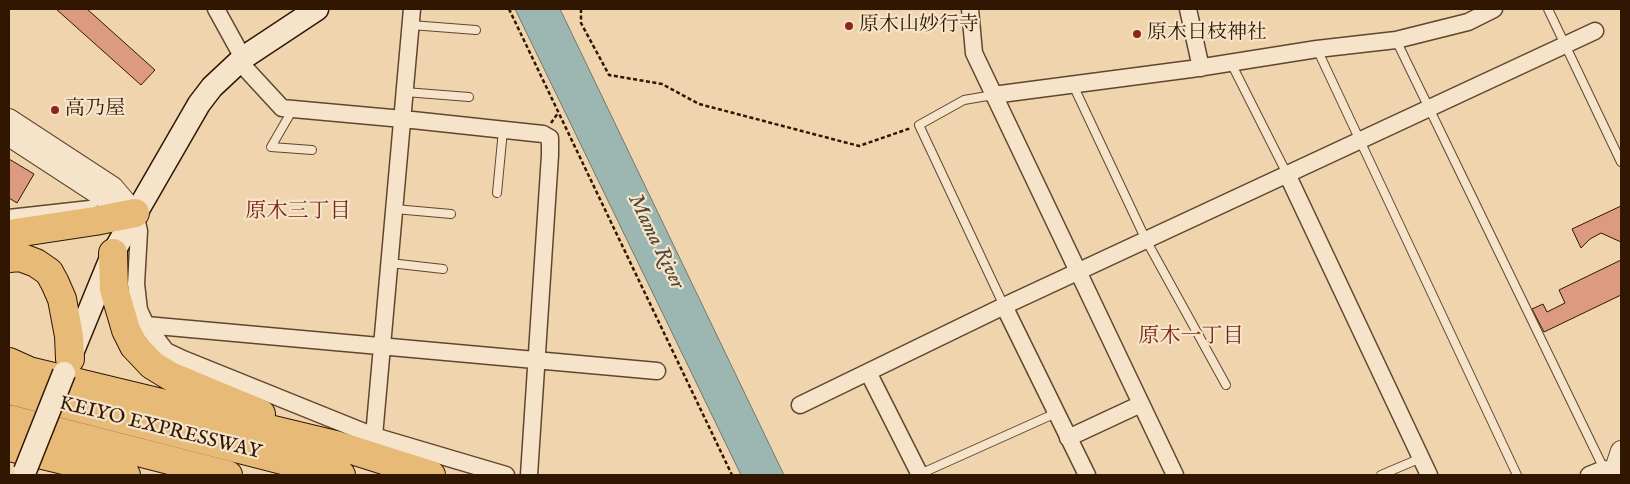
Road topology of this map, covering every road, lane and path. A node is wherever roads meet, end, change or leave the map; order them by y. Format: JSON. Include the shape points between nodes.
{"nodes":[{"id":1,"x":216,"y":9,"type":"edge"},
{"id":2,"x":317,"y":9,"type":"edge"},
{"id":3,"x":508,"y":9,"type":"edge"},
{"id":4,"x":581,"y":9,"type":"edge"},
{"id":5,"x":970,"y":9,"type":"edge"},
{"id":6,"x":1188,"y":9,"type":"edge"},
{"id":7,"x":1494,"y":9,"type":"edge"},
{"id":8,"x":1548,"y":9,"type":"edge"},
{"id":9,"x":411,"y":17,"type":"edge"},
{"id":10,"x":476,"y":30,"type":"dead end"},
{"id":11,"x":1595,"y":31,"type":"dead end"},
{"id":12,"x":1396,"y":40,"type":"junction"},
{"id":13,"x":1565,"y":45,"type":"junction"},
{"id":14,"x":1317,"y":49,"type":"junction"},
{"id":15,"x":243,"y":58,"type":"junction"},
{"id":16,"x":1231,"y":63,"type":"junction"},
{"id":17,"x":1201,"y":68,"type":"junction"},
{"id":18,"x":1073,"y":84,"type":"junction"},
{"id":19,"x":405,"y":92,"type":"junction"},
{"id":20,"x":993,"y":95,"type":"junction"},
{"id":21,"x":469,"y":97,"type":"dead end"},
{"id":22,"x":1429,"y":108,"type":"junction"},
{"id":23,"x":293,"y":109,"type":"junction"},
{"id":24,"x":9,"y":119,"type":"edge"},
{"id":25,"x":403,"y":119,"type":"junction"},
{"id":26,"x":919,"y":125,"type":"junction"},
{"id":27,"x":503,"y":130,"type":"junction"},
{"id":28,"x":9,"y":136,"type":"edge"},
{"id":29,"x":1360,"y":140,"type":"junction"},
{"id":30,"x":312,"y":150,"type":"dead end"},
{"id":31,"x":1621,"y":162,"type":"edge"},
{"id":32,"x":1287,"y":174,"type":"junction"},
{"id":33,"x":497,"y":193,"type":"dead end"},
{"id":34,"x":395,"y":209,"type":"junction"},
{"id":35,"x":135,"y":213,"type":"junction"},
{"id":36,"x":451,"y":214,"type":"dead end"},
{"id":37,"x":9,"y":218,"type":"edge"},
{"id":38,"x":9,"y":234,"type":"edge"},
{"id":39,"x":1146,"y":240,"type":"junction"},
{"id":40,"x":113,"y":253,"type":"junction"},
{"id":41,"x":9,"y":258,"type":"edge"},
{"id":42,"x":390,"y":263,"type":"junction"},
{"id":43,"x":443,"y":269,"type":"dead end"},
{"id":44,"x":1078,"y":272,"type":"junction"},
{"id":45,"x":1004,"y":306,"type":"junction"},
{"id":46,"x":146,"y":325,"type":"junction"},
{"id":47,"x":383,"y":348,"type":"junction"},
{"id":48,"x":535,"y":361,"type":"junction"},
{"id":49,"x":9,"y":362,"type":"edge"},
{"id":50,"x":67,"y":366,"type":"junction"},
{"id":51,"x":657,"y":371,"type":"dead end"},
{"id":52,"x":868,"y":372,"type":"junction"},
{"id":53,"x":1226,"y":385,"type":"dead end"},
{"id":54,"x":9,"y":390,"type":"edge"},
{"id":55,"x":1141,"y":404,"type":"junction"},
{"id":56,"x":800,"y":405,"type":"dead end"},
{"id":57,"x":1056,"y":413,"type":"junction"},
{"id":58,"x":9,"y":420,"type":"edge"},
{"id":59,"x":374,"y":436,"type":"junction"},
{"id":60,"x":1068,"y":438,"type":"junction"},
{"id":61,"x":336,"y":445,"type":"junction"},
{"id":62,"x":9,"y":447,"type":"edge"},
{"id":63,"x":1621,"y":451,"type":"edge"},
{"id":64,"x":1421,"y":458,"type":"junction"},
{"id":65,"x":1611,"y":472,"type":"edge"},
{"id":66,"x":24,"y":473,"type":"edge"},
{"id":67,"x":126,"y":475,"type":"edge"},
{"id":68,"x":228,"y":475,"type":"edge"},
{"id":69,"x":341,"y":475,"type":"edge"},
{"id":70,"x":431,"y":475,"type":"edge"},
{"id":71,"x":506,"y":475,"type":"edge"},
{"id":72,"x":529,"y":475,"type":"edge"},
{"id":73,"x":732,"y":475,"type":"edge"},
{"id":74,"x":920,"y":475,"type":"edge"},
{"id":75,"x":1086,"y":475,"type":"edge"},
{"id":76,"x":1175,"y":475,"type":"edge"},
{"id":77,"x":1381,"y":475,"type":"edge"},
{"id":78,"x":1429,"y":475,"type":"edge"},
{"id":79,"x":1517,"y":475,"type":"edge"},
{"id":80,"x":1589,"y":475,"type":"edge"}],
"edges":[{"from":1,"to":15,"type":"street"},
{"from":2,"to":15,"type":"main road"},
{"from":3,"to":73,"type":"path"},
{"from":4,"to":26,"type":"path","via":[[581,23],[609,75],[662,84],[699,104],[860,146]]},
{"from":5,"to":20,"type":"street","via":[[974,53]]},
{"from":6,"to":17,"type":"street"},
{"from":7,"to":12,"type":"street","via":[[1468,22]]},
{"from":8,"to":13,"type":"lane"},
{"from":9,"to":10,"type":"lane"},
{"from":9,"to":19,"type":"street"},
{"from":11,"to":13,"type":"street"},
{"from":12,"to":14,"type":"street"},
{"from":12,"to":22,"type":"lane"},
{"from":13,"to":22,"type":"street"},
{"from":13,"to":31,"type":"lane"},
{"from":14,"to":16,"type":"street"},
{"from":14,"to":29,"type":"lane"},
{"from":15,"to":23,"type":"street","via":[[246,69],[277,104]]},
{"from":15,"to":35,"type":"main road","via":[[199,104]]},
{"from":16,"to":17,"type":"street"},
{"from":16,"to":32,"type":"lane"},
{"from":17,"to":18,"type":"street"},
{"from":18,"to":20,"type":"street"},
{"from":18,"to":39,"type":"lane"},
{"from":19,"to":21,"type":"lane"},
{"from":19,"to":25,"type":"street"},
{"from":20,"to":26,"type":"lane","via":[[964,100]]},
{"from":20,"to":44,"type":"street"},
{"from":22,"to":29,"type":"street"},
{"from":22,"to":65,"type":"lane"},
{"from":23,"to":25,"type":"street"},
{"from":23,"to":30,"type":"lane","via":[[272,146]]},
{"from":24,"to":35,"type":"street","via":[[113,187]]},
{"from":25,"to":27,"type":"street"},
{"from":25,"to":34,"type":"street"},
{"from":26,"to":45,"type":"lane"},
{"from":27,"to":33,"type":"lane"},
{"from":27,"to":48,"type":"street","via":[[543,134],[550,138]]},
{"from":28,"to":35,"type":"street","via":[[106,200]]},
{"from":29,"to":32,"type":"street"},
{"from":29,"to":79,"type":"lane"},
{"from":32,"to":39,"type":"street"},
{"from":32,"to":64,"type":"street"},
{"from":34,"to":36,"type":"lane"},
{"from":34,"to":42,"type":"street"},
{"from":35,"to":37,"type":"street","via":[[85,209]]},
{"from":35,"to":38,"type":"highway"},
{"from":35,"to":40,"type":"main road"},
{"from":35,"to":46,"type":"street","via":[[139,231],[137,299]]},
{"from":39,"to":44,"type":"street"},
{"from":39,"to":53,"type":"lane"},
{"from":40,"to":50,"type":"main road"},
{"from":40,"to":61,"type":"highway","via":[[114,289],[126,330],[134,346],[152,365],[170,376]]},
{"from":41,"to":50,"type":"highway","via":[[20,257],[36,263],[49,272],[55,283],[62,299],[69,336]]},
{"from":42,"to":43,"type":"lane"},
{"from":42,"to":47,"type":"street"},
{"from":44,"to":45,"type":"street"},
{"from":44,"to":55,"type":"street"},
{"from":45,"to":52,"type":"street"},
{"from":45,"to":57,"type":"street"},
{"from":46,"to":47,"type":"street"},
{"from":46,"to":59,"type":"street","via":[[166,351]]},
{"from":47,"to":48,"type":"street"},
{"from":47,"to":59,"type":"street"},
{"from":48,"to":51,"type":"street"},
{"from":48,"to":72,"type":"street"},
{"from":49,"to":61,"type":"highway","via":[[29,371]]},
{"from":50,"to":66,"type":"main road","bridge":true},
{"from":52,"to":56,"type":"street"},
{"from":52,"to":74,"type":"street"},
{"from":54,"to":69,"type":"highway","name":"KEIYO EXPRESSWAY"},
{"from":55,"to":60,"type":"street"},
{"from":55,"to":76,"type":"street"},
{"from":57,"to":60,"type":"street"},
{"from":57,"to":74,"type":"lane"},
{"from":58,"to":68,"type":"highway","name":"KEIYO EXPRESSWAY"},
{"from":59,"to":71,"type":"street"},
{"from":60,"to":75,"type":"street"},
{"from":61,"to":70,"type":"highway"},
{"from":62,"to":67,"type":"highway"},
{"from":63,"to":65,"type":"street"},
{"from":64,"to":77,"type":"lane"},
{"from":64,"to":78,"type":"street"},
{"from":65,"to":80,"type":"street"}]}
